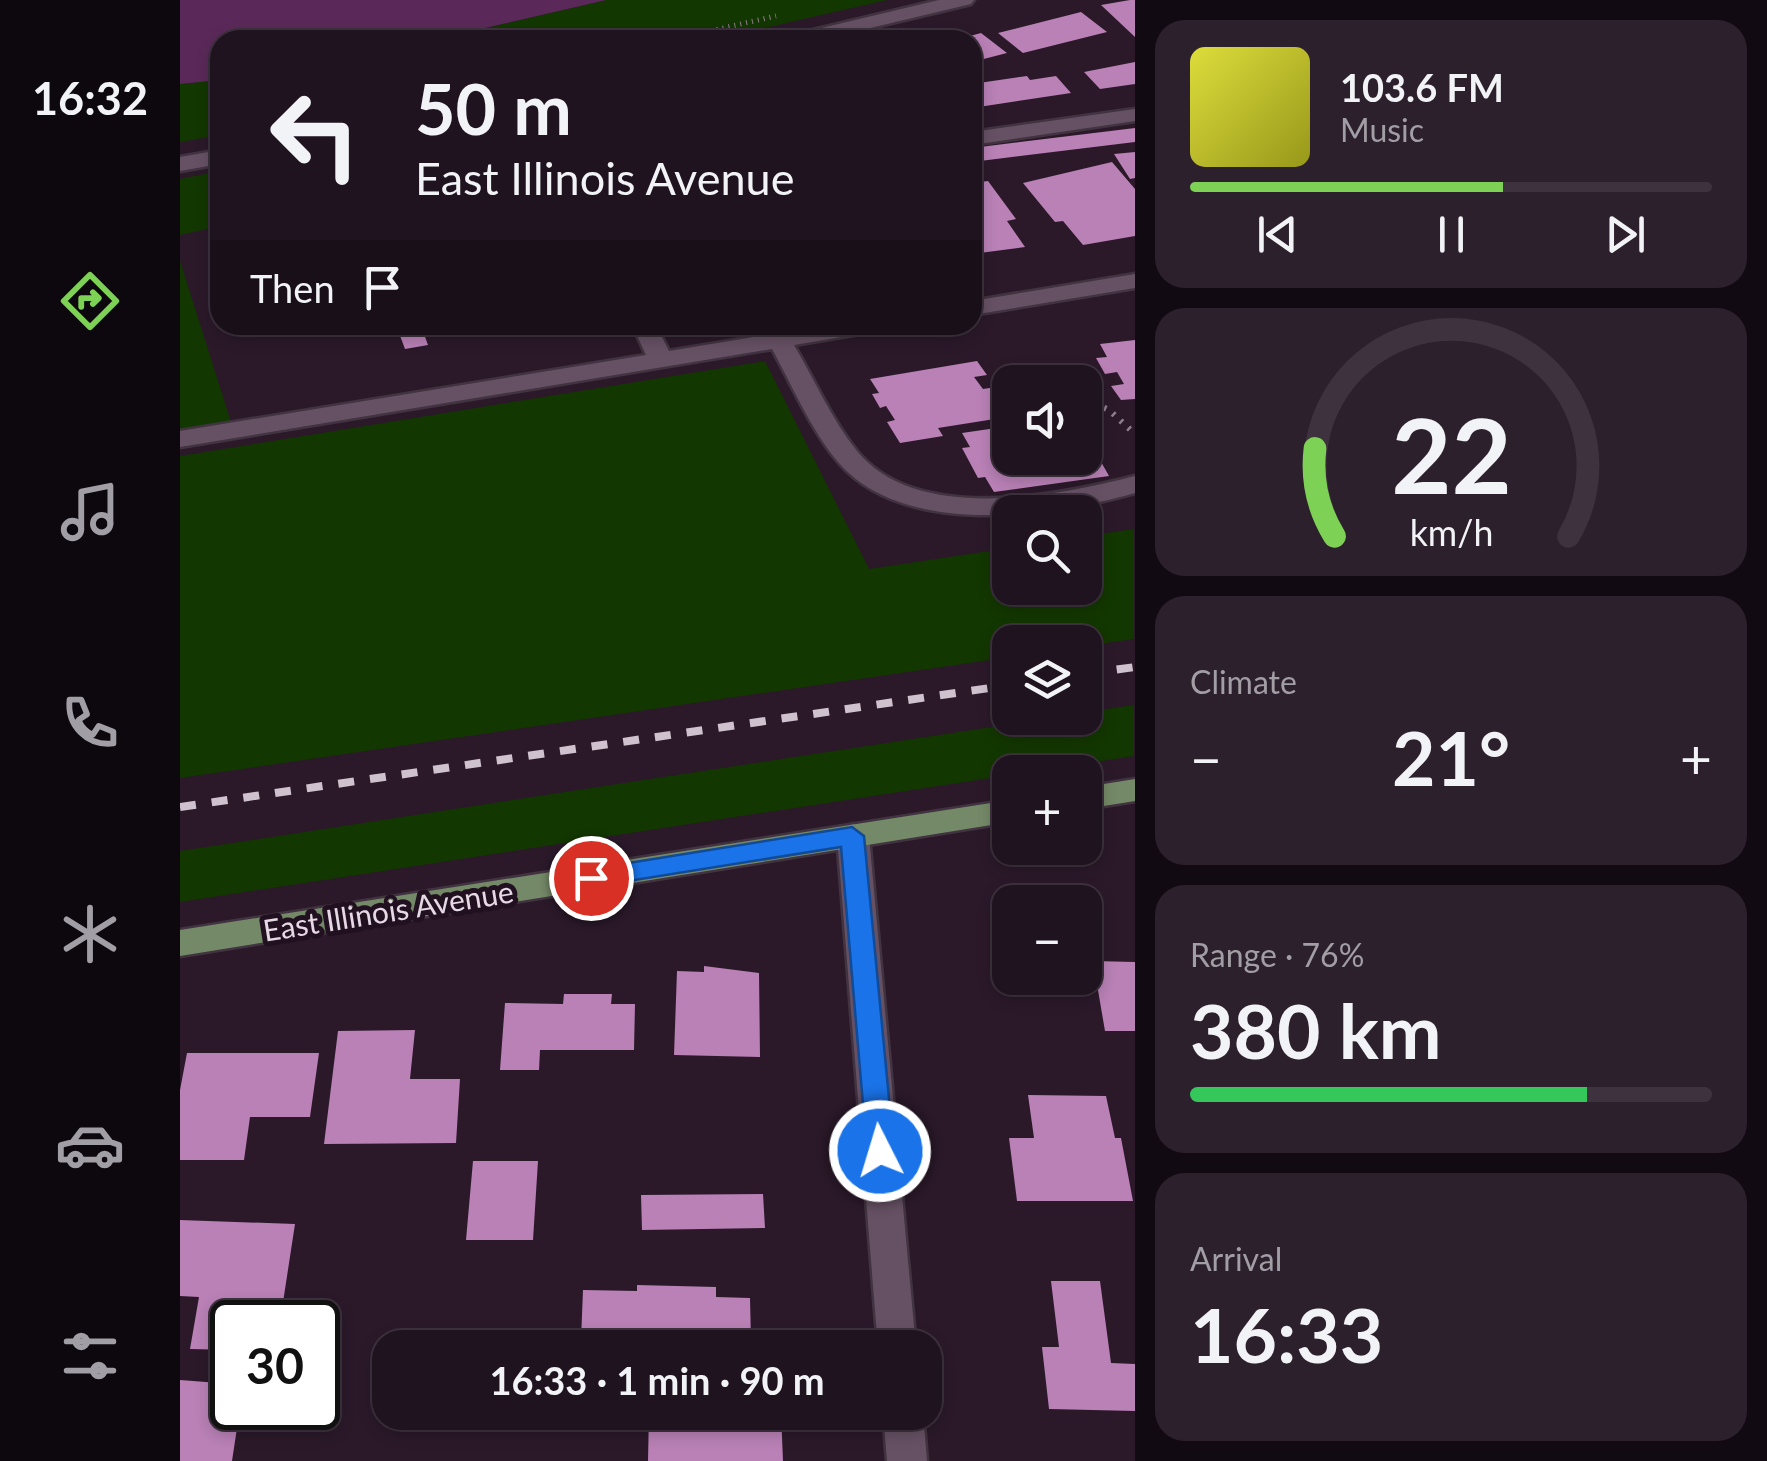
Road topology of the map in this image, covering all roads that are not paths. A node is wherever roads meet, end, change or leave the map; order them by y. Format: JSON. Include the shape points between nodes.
{"nodes":[{"id":1,"x":964,"y":0,"type":"edge"},
{"id":2,"x":838,"y":30,"type":"edge"},
{"id":3,"x":1134,"y":115,"type":"edge"},
{"id":4,"x":982,"y":138,"type":"edge"},
{"id":5,"x":210,"y":159,"type":"edge"},
{"id":6,"x":180,"y":164,"type":"edge"},
{"id":7,"x":1134,"y":281,"type":"edge"},
{"id":8,"x":982,"y":306,"type":"edge"},
{"id":9,"x":649,"y":335,"type":"edge"},
{"id":10,"x":810,"y":335,"type":"edge"},
{"id":11,"x":779,"y":340,"type":"junction"},
{"id":12,"x":661,"y":360,"type":"junction"},
{"id":13,"x":180,"y":439,"type":"edge"},
{"id":14,"x":1134,"y":484,"type":"edge"},
{"id":15,"x":1134,"y":790,"type":"edge"},
{"id":16,"x":1102,"y":795,"type":"edge"},
{"id":17,"x":992,"y":814,"type":"edge"},
{"id":18,"x":852,"y":836,"type":"junction"},
{"id":19,"x":180,"y":943,"type":"edge"},
{"id":20,"x":895,"y":1330,"type":"edge"},
{"id":21,"x":904,"y":1430,"type":"edge"},
{"id":22,"x":907,"y":1461,"type":"edge"}],
"edges":[{"from":1,"to":2,"type":"street"},
{"from":3,"to":4,"type":"street"},
{"from":5,"to":6,"type":"street"},
{"from":7,"to":8,"type":"street"},
{"from":9,"to":12,"type":"street"},
{"from":10,"to":11,"type":"street"},
{"from":11,"to":12,"type":"street"},
{"from":11,"to":14,"type":"street","via":[[845,454],[885,483],[970,508]]},
{"from":12,"to":13,"type":"street"},
{"from":15,"to":16,"type":"main road"},
{"from":17,"to":18,"type":"main road","name":"East Illinois Avenue"},
{"from":18,"to":19,"type":"main road","name":"East Illinois Avenue"},
{"from":18,"to":20,"type":"street"},
{"from":21,"to":22,"type":"street"}]}
